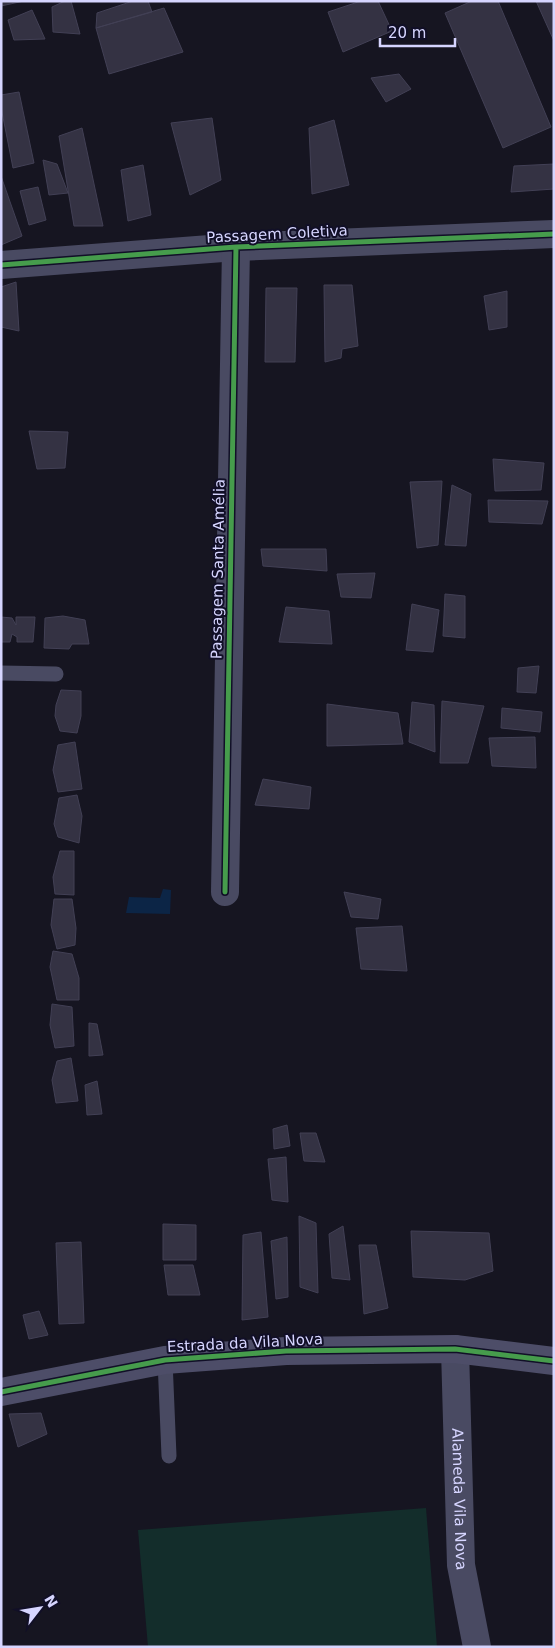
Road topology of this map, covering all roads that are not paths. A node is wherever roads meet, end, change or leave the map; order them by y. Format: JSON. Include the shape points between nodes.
{"nodes":[{"id":1,"x":554,"y":234,"type":"edge"},
{"id":2,"x":236,"y":247,"type":"junction"},
{"id":3,"x":1,"y":265,"type":"edge"},
{"id":4,"x":1,"y":673,"type":"edge"},
{"id":5,"x":56,"y":674,"type":"dead end"},
{"id":6,"x":225,"y":892,"type":"dead end"},
{"id":7,"x":455,"y":1349,"type":"junction"},
{"id":8,"x":165,"y":1360,"type":"junction"},
{"id":9,"x":554,"y":1361,"type":"edge"},
{"id":10,"x":1,"y":1392,"type":"edge"},
{"id":11,"x":169,"y":1456,"type":"dead end"},
{"id":12,"x":477,"y":1647,"type":"edge"}],
"edges":[{"from":1,"to":2,"type":"street","name":"Passagem Coletiva"},
{"from":2,"to":3,"type":"street","name":"Passagem Coletiva"},
{"from":2,"to":6,"type":"street","name":"Passagem Santa Amélia"},
{"from":4,"to":5,"type":"lane"},
{"from":7,"to":8,"type":"street","name":"Estrada da Vila Nova","via":[[286,1351]]},
{"from":7,"to":9,"type":"street","name":"Estrada da Vila Nova"},
{"from":7,"to":12,"type":"street","name":"Alameda Vila Nova","via":[[461,1565]]},
{"from":8,"to":10,"type":"street","name":"Estrada da Vila Nova"},
{"from":8,"to":11,"type":"lane"}]}
